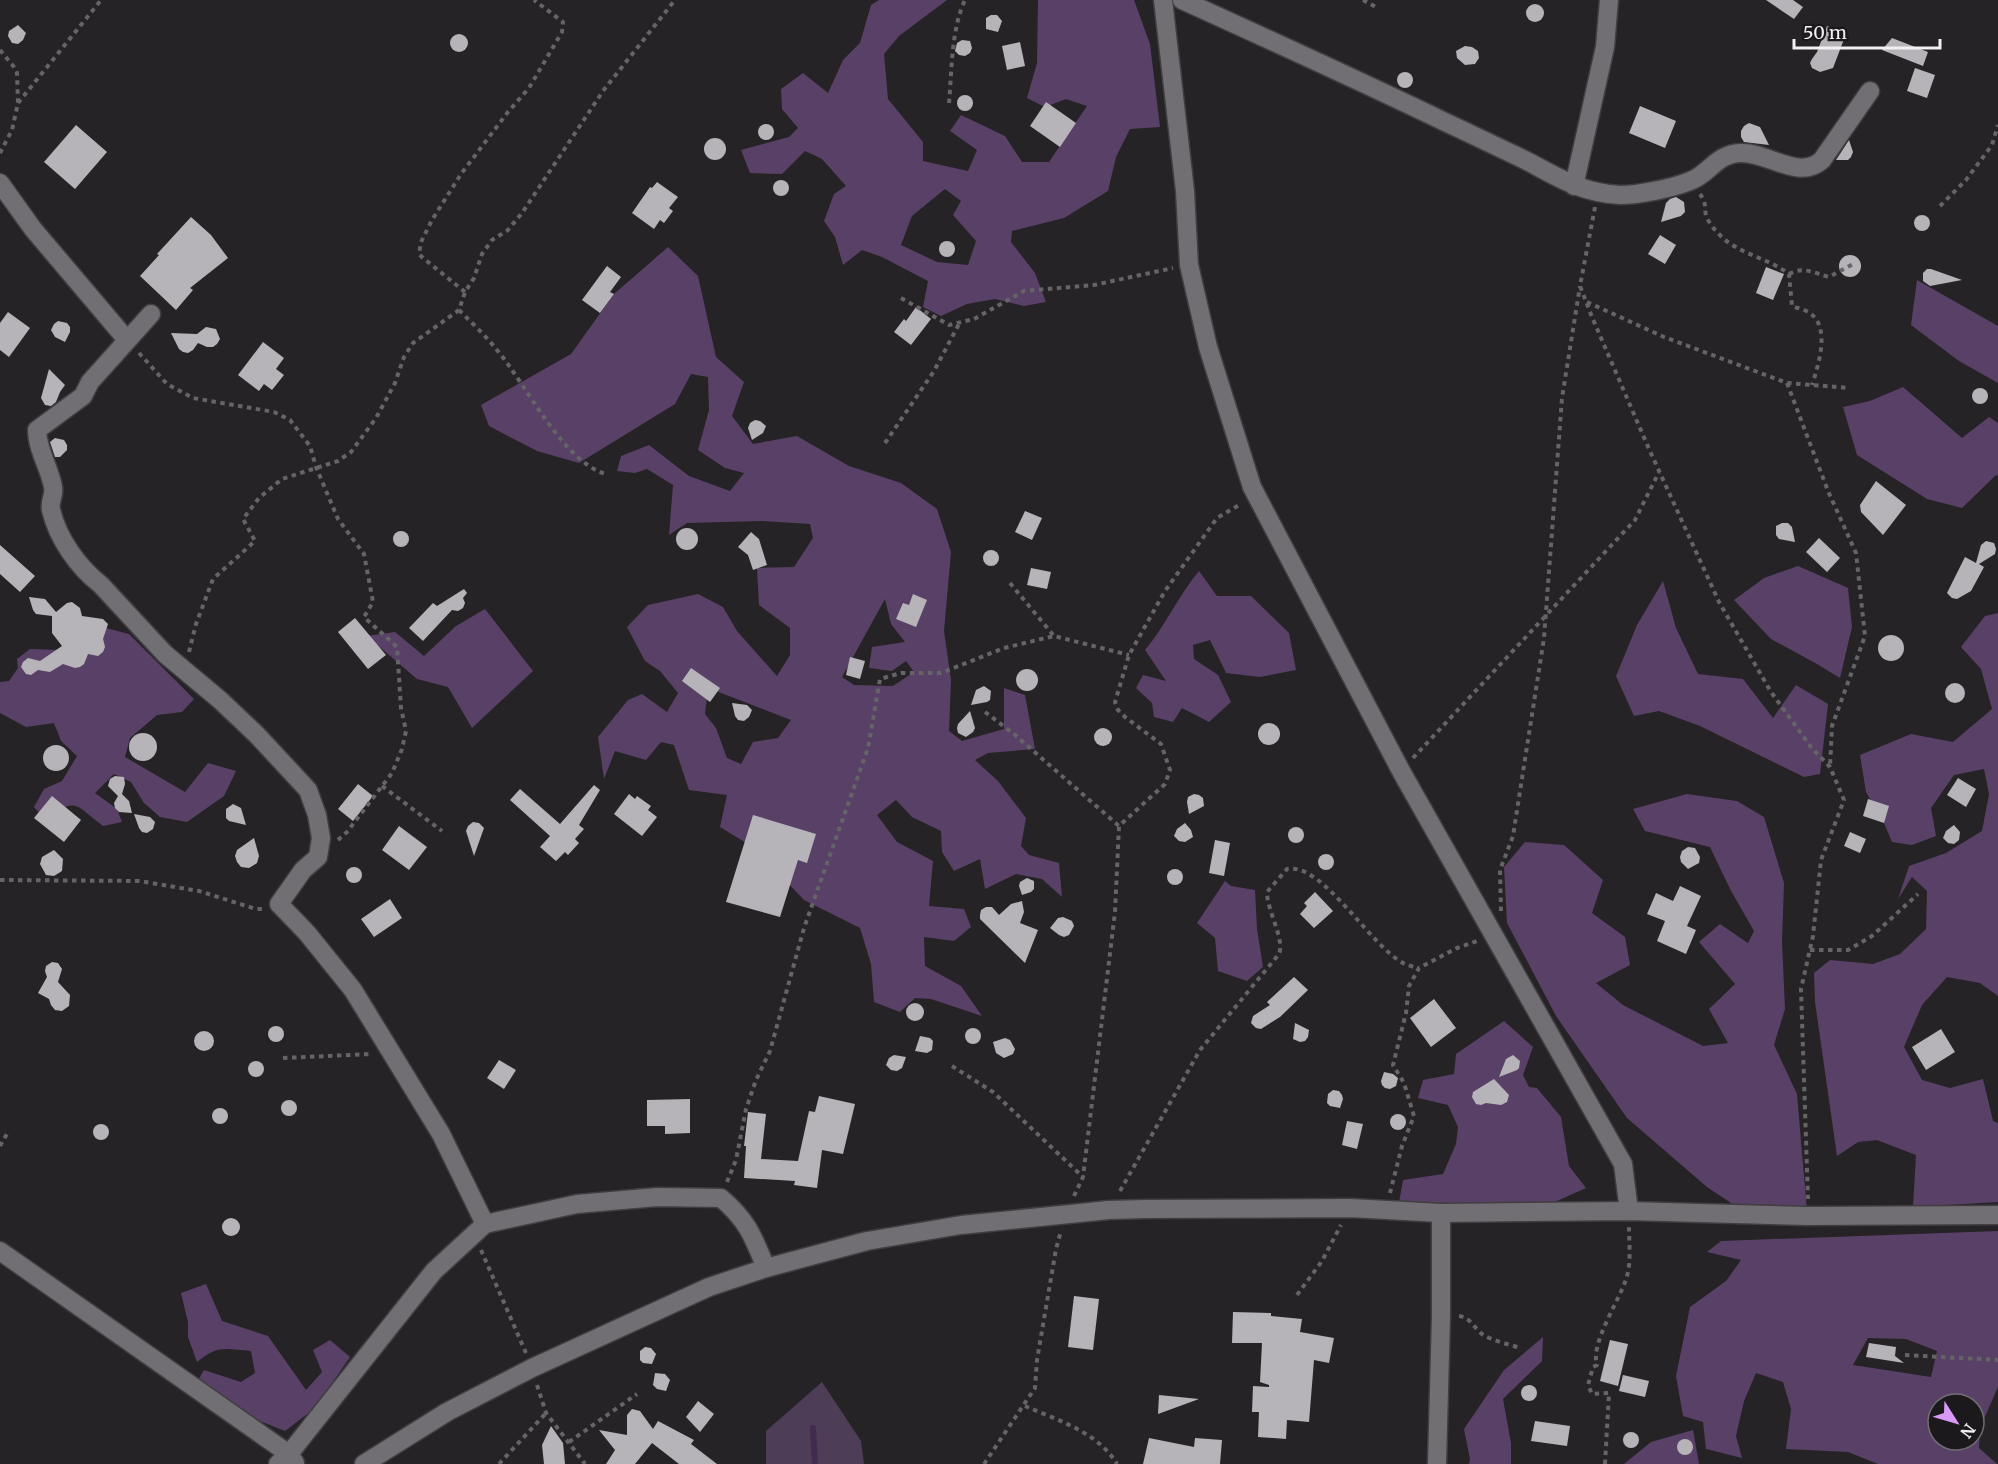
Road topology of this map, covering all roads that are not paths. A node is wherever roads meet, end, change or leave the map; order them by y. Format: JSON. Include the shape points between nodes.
{"nodes":[{"id":1,"x":1163,"y":0,"type":"edge"},
{"id":2,"x":1182,"y":0,"type":"edge"},
{"id":3,"x":1609,"y":0,"type":"edge"},
{"id":4,"x":1870,"y":91,"type":"dead end"},
{"id":5,"x":0,"y":183,"type":"edge"},
{"id":6,"x":1574,"y":186,"type":"junction"},
{"id":7,"x":151,"y":314,"type":"dead end"},
{"id":8,"x":127,"y":340,"type":"junction"},
{"id":9,"x":1629,"y":1211,"type":"junction"},
{"id":10,"x":1441,"y":1213,"type":"junction"},
{"id":11,"x":1998,"y":1215,"type":"edge"},
{"id":12,"x":486,"y":1224,"type":"junction"},
{"id":13,"x":0,"y":1251,"type":"edge"},
{"id":14,"x":766,"y":1268,"type":"junction"},
{"id":15,"x":288,"y":1461,"type":"edge"},
{"id":16,"x":364,"y":1464,"type":"edge"},
{"id":17,"x":1437,"y":1464,"type":"edge"}],
"edges":[{"from":1,"to":9,"type":"street","via":[[1185,191],[1189,265],[1208,347],[1252,487],[1401,771],[1623,1164]]},
{"from":2,"to":6,"type":"street","via":[[1411,105]]},
{"from":3,"to":6,"type":"street","via":[[1605,47]]},
{"from":4,"to":6,"type":"street","via":[[1817,164],[1797,168],[1742,153],[1713,163],[1691,181],[1638,195]]},
{"from":5,"to":8,"type":"street","via":[[33,229]]},
{"from":7,"to":8,"type":"street"},
{"from":8,"to":12,"type":"street","via":[[90,382],[83,396],[36,432],[54,489],[50,508],[68,548],[91,577],[165,654],[257,735],[308,790],[321,838],[318,857],[303,870],[279,904],[353,990],[441,1134]]},
{"from":9,"to":10,"type":"street"},
{"from":9,"to":11,"type":"street","via":[[1809,1216]]},
{"from":10,"to":14,"type":"street","via":[[1350,1208],[1109,1210],[962,1225],[867,1241]]},
{"from":10,"to":17,"type":"street"},
{"from":12,"to":14,"type":"street","via":[[577,1204],[657,1197],[721,1198],[749,1227]]},
{"from":12,"to":15,"type":"street","via":[[434,1271]]},
{"from":13,"to":15,"type":"street"},
{"from":14,"to":16,"type":"street","via":[[709,1287],[532,1368],[447,1412]]}]}
